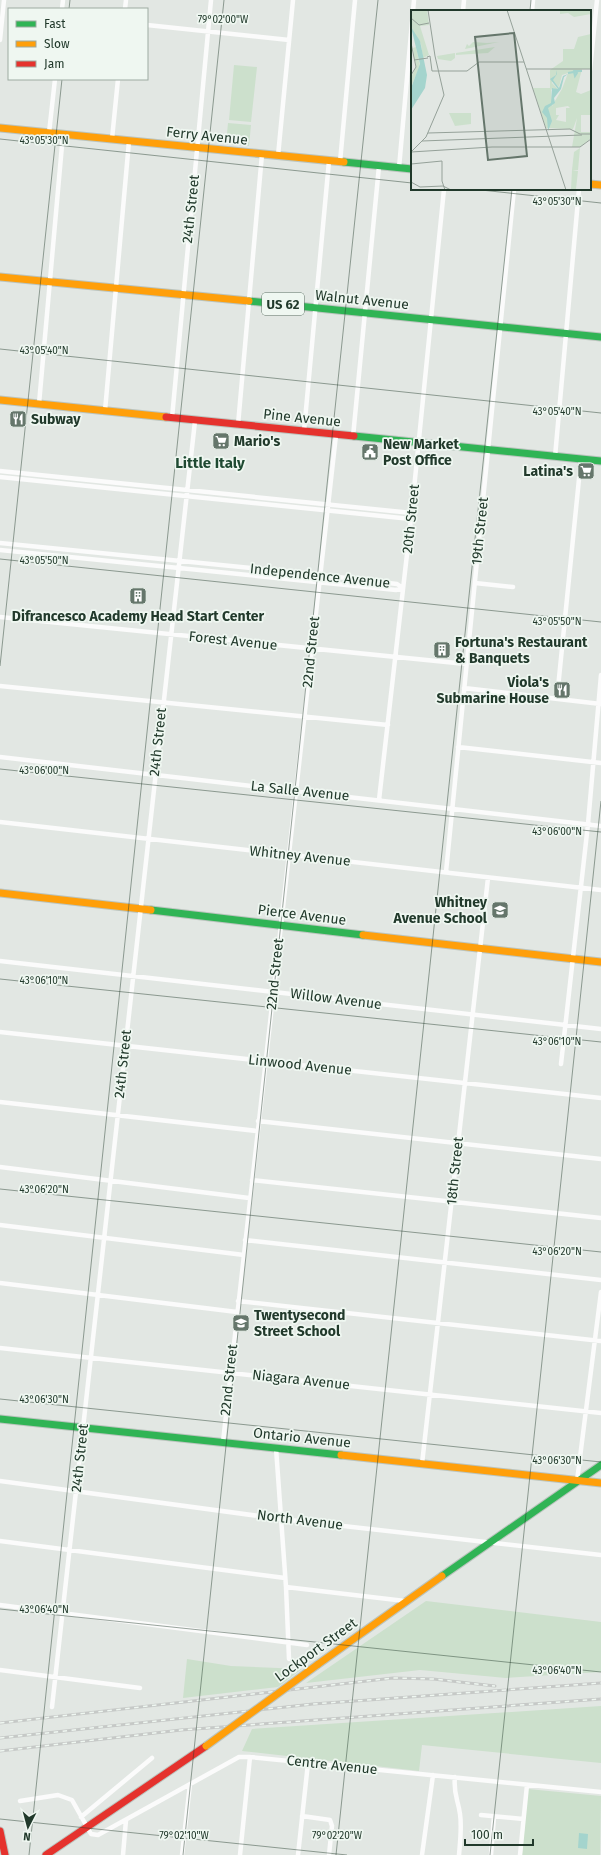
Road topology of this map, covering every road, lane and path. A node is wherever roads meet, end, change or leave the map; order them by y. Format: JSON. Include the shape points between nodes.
{"nodes":[{"id":1,"x":4,"y":0,"type":"edge"},
{"id":2,"x":211,"y":0,"type":"edge"},
{"id":3,"x":293,"y":0,"type":"edge"},
{"id":4,"x":355,"y":0,"type":"edge"},
{"id":5,"x":414,"y":0,"type":"edge"},
{"id":6,"x":464,"y":0,"type":"edge"},
{"id":7,"x":533,"y":0,"type":"edge"},
{"id":8,"x":596,"y":0,"type":"edge"},
{"id":9,"x":2,"y":8,"type":"edge"},
{"id":10,"x":413,"y":10,"type":"edge"},
{"id":11,"x":463,"y":10,"type":"edge"},
{"id":12,"x":532,"y":10,"type":"edge"},
{"id":13,"x":148,"y":24,"type":"edge"},
{"id":14,"x":208,"y":32,"type":"junction"},
{"id":15,"x":411,"y":32,"type":"edge"},
{"id":16,"x":0,"y":40,"type":"edge"},
{"id":17,"x":289,"y":40,"type":"junction"},
{"id":18,"x":591,"y":58,"type":"edge"},
{"id":19,"x":55,"y":80,"type":"edge"},
{"id":20,"x":118,"y":80,"type":"edge"},
{"id":21,"x":0,"y":128,"type":"edge"},
{"id":22,"x":49,"y":133,"type":"junction"},
{"id":23,"x":63,"y":134,"type":"junction"},
{"id":24,"x":112,"y":140,"type":"junction"},
{"id":25,"x":129,"y":141,"type":"junction"},
{"id":26,"x":197,"y":148,"type":"junction"},
{"id":27,"x":262,"y":154,"type":"junction"},
{"id":28,"x":278,"y":156,"type":"junction"},
{"id":29,"x":329,"y":161,"type":"junction"},
{"id":30,"x":340,"y":162,"type":"junction"},
{"id":31,"x":379,"y":166,"type":"junction"},
{"id":32,"x":398,"y":168,"type":"junction"},
{"id":33,"x":411,"y":169,"type":"edge"},
{"id":34,"x":591,"y":184,"type":"edge"},
{"id":35,"x":601,"y":185,"type":"edge"},
{"id":36,"x":444,"y":190,"type":"edge"},
{"id":37,"x":514,"y":190,"type":"edge"},
{"id":38,"x":579,"y":190,"type":"edge"},
{"id":39,"x":0,"y":277,"type":"edge"},
{"id":40,"x":50,"y":282,"type":"junction"},
{"id":41,"x":116,"y":289,"type":"junction"},
{"id":42,"x":182,"y":295,"type":"junction"},
{"id":43,"x":248,"y":302,"type":"junction"},
{"id":44,"x":316,"y":308,"type":"junction"},
{"id":45,"x":364,"y":313,"type":"junction"},
{"id":46,"x":431,"y":320,"type":"junction"},
{"id":47,"x":501,"y":327,"type":"junction"},
{"id":48,"x":566,"y":335,"type":"junction"},
{"id":49,"x":601,"y":338,"type":"edge"},
{"id":50,"x":0,"y":400,"type":"edge"},
{"id":51,"x":39,"y":404,"type":"junction"},
{"id":52,"x":106,"y":411,"type":"junction"},
{"id":53,"x":172,"y":418,"type":"junction"},
{"id":54,"x":194,"y":421,"type":"junction"},
{"id":55,"x":238,"y":425,"type":"junction"},
{"id":56,"x":304,"y":431,"type":"junction"},
{"id":57,"x":336,"y":435,"type":"junction"},
{"id":58,"x":353,"y":437,"type":"junction"},
{"id":59,"x":419,"y":444,"type":"junction"},
{"id":60,"x":488,"y":451,"type":"junction"},
{"id":61,"x":555,"y":457,"type":"junction"},
{"id":62,"x":580,"y":459,"type":"junction"},
{"id":63,"x":601,"y":461,"type":"edge"},
{"id":64,"x":0,"y":471,"type":"edge"},
{"id":65,"x":0,"y":477,"type":"edge"},
{"id":66,"x":186,"y":493,"type":"junction"},
{"id":67,"x":327,"y":507,"type":"junction"},
{"id":68,"x":412,"y":513,"type":"junction"},
{"id":69,"x":411,"y":519,"type":"junction"},
{"id":70,"x":0,"y":543,"type":"edge"},
{"id":71,"x":0,"y":550,"type":"edge"},
{"id":72,"x":178,"y":561,"type":"junction"},
{"id":73,"x":178,"y":567,"type":"junction"},
{"id":74,"x":320,"y":575,"type":"junction"},
{"id":75,"x":319,"y":581,"type":"junction"},
{"id":76,"x":474,"y":583,"type":"junction"},
{"id":77,"x":513,"y":587,"type":"dead end"},
{"id":78,"x":403,"y":588,"type":"junction"},
{"id":79,"x":0,"y":617,"type":"edge"},
{"id":80,"x":170,"y":634,"type":"junction"},
{"id":81,"x":311,"y":648,"type":"junction"},
{"id":82,"x":395,"y":657,"type":"junction"},
{"id":83,"x":466,"y":664,"type":"junction"},
{"id":84,"x":601,"y":675,"type":"edge"},
{"id":85,"x":0,"y":686,"type":"edge"},
{"id":86,"x":464,"y":688,"type":"junction"},
{"id":87,"x":557,"y":698,"type":"junction"},
{"id":88,"x":163,"y":702,"type":"junction"},
{"id":89,"x":600,"y":703,"type":"edge"},
{"id":90,"x":303,"y":716,"type":"junction"},
{"id":91,"x":388,"y":725,"type":"junction"},
{"id":92,"x":458,"y":747,"type":"junction"},
{"id":93,"x":0,"y":757,"type":"edge"},
{"id":94,"x":593,"y":762,"type":"junction"},
{"id":95,"x":601,"y":763,"type":"edge"},
{"id":96,"x":155,"y":774,"type":"junction"},
{"id":97,"x":295,"y":791,"type":"junction"},
{"id":98,"x":379,"y":800,"type":"junction"},
{"id":99,"x":452,"y":809,"type":"junction"},
{"id":100,"x":0,"y":822,"type":"edge"},
{"id":101,"x":588,"y":824,"type":"junction"},
{"id":102,"x":601,"y":826,"type":"edge"},
{"id":103,"x":148,"y":838,"type":"junction"},
{"id":104,"x":288,"y":855,"type":"junction"},
{"id":105,"x":446,"y":872,"type":"junction"},
{"id":106,"x":488,"y":878,"type":"junction"},
{"id":107,"x":580,"y":888,"type":"junction"},
{"id":108,"x":601,"y":890,"type":"edge"},
{"id":109,"x":0,"y":893,"type":"edge"},
{"id":110,"x":140,"y":909,"type":"junction"},
{"id":111,"x":280,"y":925,"type":"junction"},
{"id":112,"x":480,"y":948,"type":"junction"},
{"id":113,"x":572,"y":959,"type":"junction"},
{"id":114,"x":0,"y":961,"type":"edge"},
{"id":115,"x":601,"y":962,"type":"edge"},
{"id":116,"x":133,"y":976,"type":"junction"},
{"id":117,"x":273,"y":992,"type":"junction"},
{"id":118,"x":471,"y":1015,"type":"junction"},
{"id":119,"x":565,"y":1025,"type":"junction"},
{"id":120,"x":601,"y":1029,"type":"edge"},
{"id":121,"x":0,"y":1032,"type":"edge"},
{"id":122,"x":125,"y":1045,"type":"junction"},
{"id":123,"x":265,"y":1061,"type":"junction"},
{"id":124,"x":561,"y":1064,"type":"dead end"},
{"id":125,"x":465,"y":1084,"type":"junction"},
{"id":126,"x":601,"y":1098,"type":"edge"},
{"id":127,"x":0,"y":1102,"type":"edge"},
{"id":128,"x":117,"y":1115,"type":"junction"},
{"id":129,"x":258,"y":1121,"type":"junction"},
{"id":130,"x":257,"y":1131,"type":"junction"},
{"id":131,"x":458,"y":1143,"type":"junction"},
{"id":132,"x":601,"y":1159,"type":"edge"},
{"id":133,"x":0,"y":1167,"type":"edge"},
{"id":134,"x":110,"y":1180,"type":"junction"},
{"id":135,"x":252,"y":1180,"type":"junction"},
{"id":136,"x":249,"y":1198,"type":"junction"},
{"id":137,"x":452,"y":1202,"type":"junction"},
{"id":138,"x":601,"y":1218,"type":"edge"},
{"id":139,"x":0,"y":1225,"type":"edge"},
{"id":140,"x":104,"y":1238,"type":"junction"},
{"id":141,"x":245,"y":1240,"type":"junction"},
{"id":142,"x":244,"y":1255,"type":"junction"},
{"id":143,"x":445,"y":1262,"type":"junction"},
{"id":144,"x":601,"y":1280,"type":"edge"},
{"id":145,"x":0,"y":1283,"type":"edge"},
{"id":146,"x":601,"y":1292,"type":"edge"},
{"id":147,"x":97,"y":1295,"type":"junction"},
{"id":148,"x":238,"y":1301,"type":"junction"},
{"id":149,"x":236,"y":1312,"type":"junction"},
{"id":150,"x":439,"y":1323,"type":"junction"},
{"id":151,"x":598,"y":1341,"type":"edge"},
{"id":152,"x":0,"y":1348,"type":"edge"},
{"id":153,"x":91,"y":1358,"type":"junction"},
{"id":154,"x":230,"y":1373,"type":"junction"},
{"id":155,"x":430,"y":1394,"type":"junction"},
{"id":156,"x":587,"y":1412,"type":"junction"},
{"id":157,"x":601,"y":1413,"type":"edge"},
{"id":158,"x":0,"y":1419,"type":"edge"},
{"id":159,"x":83,"y":1428,"type":"junction"},
{"id":160,"x":222,"y":1442,"type":"junction"},
{"id":161,"x":276,"y":1448,"type":"junction"},
{"id":162,"x":422,"y":1464,"type":"junction"},
{"id":163,"x":601,"y":1465,"type":"edge"},
{"id":164,"x":0,"y":1481,"type":"edge"},
{"id":165,"x":577,"y":1481,"type":"junction"},
{"id":166,"x":601,"y":1484,"type":"edge"},
{"id":167,"x":76,"y":1490,"type":"junction"},
{"id":168,"x":281,"y":1519,"type":"junction"},
{"id":169,"x":0,"y":1541,"type":"edge"},
{"id":170,"x":490,"y":1543,"type":"junction"},
{"id":171,"x":69,"y":1550,"type":"junction"},
{"id":172,"x":601,"y":1555,"type":"edge"},
{"id":173,"x":285,"y":1578,"type":"junction"},
{"id":174,"x":286,"y":1588,"type":"junction"},
{"id":175,"x":405,"y":1601,"type":"junction"},
{"id":176,"x":0,"y":1605,"type":"edge"},
{"id":177,"x":62,"y":1614,"type":"junction"},
{"id":178,"x":288,"y":1643,"type":"junction"},
{"id":179,"x":307,"y":1645,"type":"dead end"},
{"id":180,"x":289,"y":1659,"type":"dead end"},
{"id":181,"x":0,"y":1670,"type":"edge"},
{"id":182,"x":55,"y":1677,"type":"junction"},
{"id":183,"x":140,"y":1688,"type":"dead end"},
{"id":184,"x":52,"y":1707,"type":"dead end"},
{"id":185,"x":250,"y":1756,"type":"junction"},
{"id":186,"x":152,"y":1758,"type":"dead end"},
{"id":187,"x":308,"y":1763,"type":"junction"},
{"id":188,"x":433,"y":1775,"type":"junction"},
{"id":189,"x":454,"y":1778,"type":"junction"},
{"id":190,"x":190,"y":1784,"type":"junction"},
{"id":191,"x":527,"y":1785,"type":"junction"},
{"id":192,"x":601,"y":1792,"type":"edge"},
{"id":193,"x":20,"y":1801,"type":"dead end"},
{"id":194,"x":481,"y":1814,"type":"dead end"},
{"id":195,"x":81,"y":1816,"type":"junction"},
{"id":196,"x":302,"y":1816,"type":"junction"},
{"id":197,"x":494,"y":1816,"type":"junction"},
{"id":198,"x":523,"y":1819,"type":"junction"},
{"id":199,"x":126,"y":1820,"type":"junction"},
{"id":200,"x":87,"y":1826,"type":"junction"},
{"id":201,"x":0,"y":1831,"type":"edge"},
{"id":202,"x":5,"y":1855,"type":"edge"},
{"id":203,"x":46,"y":1855,"type":"edge"},
{"id":204,"x":123,"y":1855,"type":"edge"},
{"id":205,"x":182,"y":1855,"type":"edge"},
{"id":206,"x":240,"y":1855,"type":"edge"},
{"id":207,"x":298,"y":1855,"type":"edge"},
{"id":208,"x":329,"y":1855,"type":"edge"},
{"id":209,"x":422,"y":1855,"type":"edge"},
{"id":210,"x":459,"y":1855,"type":"edge"},
{"id":211,"x":490,"y":1855,"type":"edge"},
{"id":212,"x":520,"y":1855,"type":"edge"}],
"edges":[{"from":1,"to":9,"type":"street"},
{"from":2,"to":14,"type":"street","name":"24th Street"},
{"from":3,"to":17,"type":"street"},
{"from":4,"to":30,"type":"street"},
{"from":5,"to":10,"type":"street"},
{"from":6,"to":11,"type":"street"},
{"from":7,"to":12,"type":"street"},
{"from":8,"to":18,"type":"street"},
{"from":9,"to":16,"type":"street"},
{"from":13,"to":14,"type":"street"},
{"from":14,"to":17,"type":"street"},
{"from":14,"to":26,"type":"street","name":"24th Street"},
{"from":15,"to":32,"type":"street"},
{"from":17,"to":28,"type":"street"},
{"from":19,"to":22,"type":"street"},
{"from":20,"to":24,"type":"street"},
{"from":21,"to":22,"type":"main road","name":"Ferry Avenue"},
{"from":22,"to":23,"type":"main road","name":"Ferry Avenue"},
{"from":23,"to":24,"type":"main road","name":"Ferry Avenue"},
{"from":23,"to":40,"type":"street"},
{"from":24,"to":25,"type":"main road","name":"Ferry Avenue"},
{"from":25,"to":26,"type":"main road","name":"Ferry Avenue"},
{"from":25,"to":41,"type":"street"},
{"from":26,"to":27,"type":"main road","name":"Ferry Avenue"},
{"from":26,"to":42,"type":"street","name":"24th Street"},
{"from":27,"to":28,"type":"main road","name":"Ferry Avenue"},
{"from":27,"to":43,"type":"street"},
{"from":28,"to":29,"type":"main road","name":"Ferry Avenue"},
{"from":29,"to":30,"type":"main road","name":"Ferry Avenue"},
{"from":29,"to":44,"type":"street"},
{"from":30,"to":31,"type":"main road","name":"Ferry Avenue"},
{"from":31,"to":32,"type":"main road","name":"Ferry Avenue"},
{"from":31,"to":45,"type":"street"},
{"from":32,"to":33,"type":"main road","name":"Ferry Avenue"},
{"from":34,"to":35,"type":"main road"},
{"from":36,"to":46,"type":"street","name":"20th Street"},
{"from":37,"to":47,"type":"street","name":"19th Street"},
{"from":38,"to":48,"type":"street"},
{"from":39,"to":40,"type":"main road","name":"Walnut Avenue","number":"US 62"},
{"from":40,"to":41,"type":"main road","name":"Walnut Avenue","number":"US 62"},
{"from":40,"to":51,"type":"street"},
{"from":41,"to":42,"type":"main road","name":"Walnut Avenue","number":"US 62"},
{"from":41,"to":52,"type":"street"},
{"from":42,"to":43,"type":"main road","name":"Walnut Avenue","number":"US 62"},
{"from":42,"to":53,"type":"street","name":"24th Street"},
{"from":43,"to":44,"type":"main road","name":"Walnut Avenue","number":"US 62"},
{"from":43,"to":55,"type":"street"},
{"from":44,"to":45,"type":"main road","name":"Walnut Avenue","number":"US 62"},
{"from":44,"to":56,"type":"street"},
{"from":45,"to":46,"type":"main road","name":"Walnut Avenue","number":"US 62"},
{"from":45,"to":58,"type":"street"},
{"from":46,"to":47,"type":"main road","name":"Walnut Avenue","number":"US 62"},
{"from":46,"to":59,"type":"street","name":"20th Street"},
{"from":47,"to":48,"type":"main road","name":"Walnut Avenue","number":"US 62"},
{"from":47,"to":60,"type":"street","name":"19th Street"},
{"from":48,"to":49,"type":"main road","name":"Walnut Avenue","number":"US 62"},
{"from":48,"to":61,"type":"street"},
{"from":50,"to":51,"type":"main road","name":"Pine Avenue"},
{"from":51,"to":52,"type":"main road","name":"Pine Avenue"},
{"from":52,"to":53,"type":"main road","name":"Pine Avenue"},
{"from":53,"to":54,"type":"main road","name":"Pine Avenue"},
{"from":54,"to":55,"type":"main road","name":"Pine Avenue"},
{"from":54,"to":66,"type":"street","name":"24th Street"},
{"from":55,"to":56,"type":"main road","name":"Pine Avenue"},
{"from":56,"to":57,"type":"main road","name":"Pine Avenue"},
{"from":57,"to":58,"type":"main road","name":"Pine Avenue"},
{"from":57,"to":67,"type":"street","name":"22nd Street"},
{"from":58,"to":59,"type":"main road","name":"Pine Avenue"},
{"from":59,"to":60,"type":"main road","name":"Pine Avenue"},
{"from":59,"to":68,"type":"street","name":"20th Street"},
{"from":60,"to":61,"type":"main road","name":"Pine Avenue"},
{"from":60,"to":76,"type":"street","name":"19th Street"},
{"from":61,"to":62,"type":"main road","name":"Pine Avenue"},
{"from":62,"to":63,"type":"main road","name":"Pine Avenue"},
{"from":62,"to":87,"type":"street"},
{"from":64,"to":66,"type":"street"},
{"from":65,"to":66,"type":"street"},
{"from":66,"to":67,"type":"street"},
{"from":66,"to":72,"type":"street","name":"24th Street"},
{"from":67,"to":68,"type":"street"},
{"from":67,"to":69,"type":"street"},
{"from":67,"to":74,"type":"street","name":"22nd Street"},
{"from":68,"to":69,"type":"street","name":"20th Street"},
{"from":69,"to":78,"type":"street","name":"20th Street"},
{"from":70,"to":72,"type":"street","name":"Independence Avenue"},
{"from":71,"to":73,"type":"street","name":"Independence Avenue"},
{"from":72,"to":73,"type":"street","name":"24th Street"},
{"from":72,"to":74,"type":"street","name":"Independence Avenue"},
{"from":73,"to":75,"type":"street","name":"Independence Avenue"},
{"from":73,"to":80,"type":"street","name":"24th Street"},
{"from":74,"to":75,"type":"street","name":"22nd Street"},
{"from":74,"to":78,"type":"street","name":"Independence Avenue","via":[[397,584]]},
{"from":75,"to":78,"type":"street","name":"Independence Avenue","via":[[396,590]]},
{"from":75,"to":81,"type":"street","name":"22nd Street"},
{"from":76,"to":77,"type":"street"},
{"from":76,"to":83,"type":"street","name":"19th Street"},
{"from":78,"to":82,"type":"street","name":"20th Street"},
{"from":79,"to":80,"type":"street","name":"Forest Avenue"},
{"from":80,"to":81,"type":"street","name":"Forest Avenue"},
{"from":80,"to":88,"type":"street","name":"24th Street"},
{"from":81,"to":82,"type":"street","name":"Forest Avenue"},
{"from":81,"to":90,"type":"street","name":"22nd Street"},
{"from":82,"to":83,"type":"street","name":"Forest Avenue"},
{"from":82,"to":91,"type":"street","name":"20th Street"},
{"from":83,"to":86,"type":"street","name":"19th Street"},
{"from":84,"to":89,"type":"street"},
{"from":85,"to":88,"type":"street"},
{"from":86,"to":87,"type":"street"},
{"from":86,"to":92,"type":"street","name":"19th Street"},
{"from":87,"to":89,"type":"street"},
{"from":88,"to":90,"type":"street"},
{"from":88,"to":96,"type":"street","name":"24th Street"},
{"from":89,"to":94,"type":"street"},
{"from":90,"to":91,"type":"street"},
{"from":90,"to":97,"type":"street","name":"22nd Street"},
{"from":91,"to":98,"type":"street","name":"20th Street"},
{"from":92,"to":94,"type":"street"},
{"from":92,"to":99,"type":"street","name":"19th Street"},
{"from":93,"to":96,"type":"street","name":"La Salle Avenue"},
{"from":94,"to":95,"type":"street"},
{"from":94,"to":101,"type":"street"},
{"from":96,"to":97,"type":"street","name":"La Salle Avenue"},
{"from":96,"to":103,"type":"street","name":"24th Street"},
{"from":97,"to":98,"type":"street","name":"La Salle Avenue"},
{"from":97,"to":104,"type":"street","name":"22nd Street"},
{"from":98,"to":99,"type":"street","name":"La Salle Avenue"},
{"from":99,"to":101,"type":"street","name":"La Salle Avenue"},
{"from":99,"to":105,"type":"street","name":"19th Street"},
{"from":100,"to":103,"type":"street","name":"Whitney Avenue"},
{"from":101,"to":102,"type":"street","name":"La Salle Avenue"},
{"from":101,"to":107,"type":"street"},
{"from":103,"to":104,"type":"street","name":"Whitney Avenue"},
{"from":103,"to":110,"type":"street","name":"24th Street"},
{"from":104,"to":105,"type":"street","name":"Whitney Avenue"},
{"from":104,"to":111,"type":"street","name":"22nd Street"},
{"from":105,"to":106,"type":"street","name":"Whitney Avenue"},
{"from":106,"to":107,"type":"street","name":"Whitney Avenue"},
{"from":106,"to":112,"type":"street","name":"18th Street"},
{"from":107,"to":108,"type":"street","name":"Whitney Avenue"},
{"from":107,"to":113,"type":"street"},
{"from":109,"to":110,"type":"main road","name":"Pierce Avenue"},
{"from":110,"to":111,"type":"main road","name":"Pierce Avenue"},
{"from":110,"to":116,"type":"street","name":"24th Street"},
{"from":111,"to":112,"type":"main road","name":"Pierce Avenue"},
{"from":111,"to":117,"type":"street","name":"22nd Street"},
{"from":112,"to":113,"type":"main road","name":"Pierce Avenue"},
{"from":112,"to":118,"type":"street","name":"18th Street"},
{"from":113,"to":115,"type":"main road","name":"Pierce Avenue"},
{"from":113,"to":119,"type":"street"},
{"from":114,"to":116,"type":"street","name":"Willow Avenue"},
{"from":116,"to":117,"type":"street","name":"Willow Avenue"},
{"from":116,"to":122,"type":"street","name":"24th Street"},
{"from":117,"to":118,"type":"street","name":"Willow Avenue"},
{"from":117,"to":123,"type":"street","name":"22nd Street"},
{"from":118,"to":119,"type":"street","name":"Willow Avenue"},
{"from":118,"to":125,"type":"street","name":"18th Street"},
{"from":119,"to":120,"type":"street","name":"Willow Avenue"},
{"from":119,"to":124,"type":"street"},
{"from":121,"to":122,"type":"street","name":"Linwood Avenue"},
{"from":122,"to":123,"type":"street","name":"Linwood Avenue"},
{"from":122,"to":128,"type":"street","name":"24th Street"},
{"from":123,"to":125,"type":"street","name":"Linwood Avenue"},
{"from":123,"to":129,"type":"street","name":"22nd Street"},
{"from":125,"to":126,"type":"street","name":"Linwood Avenue"},
{"from":125,"to":131,"type":"street","name":"18th Street"},
{"from":127,"to":128,"type":"street"},
{"from":128,"to":130,"type":"street"},
{"from":128,"to":134,"type":"street","name":"24th Street"},
{"from":129,"to":130,"type":"street","name":"22nd Street"},
{"from":129,"to":131,"type":"street"},
{"from":130,"to":135,"type":"street","name":"22nd Street"},
{"from":131,"to":132,"type":"street"},
{"from":131,"to":137,"type":"street","name":"18th Street"},
{"from":133,"to":134,"type":"street"},
{"from":134,"to":136,"type":"street"},
{"from":134,"to":140,"type":"street","name":"24th Street"},
{"from":135,"to":136,"type":"street","name":"22nd Street"},
{"from":135,"to":137,"type":"street"},
{"from":136,"to":141,"type":"street","name":"22nd Street"},
{"from":137,"to":138,"type":"street"},
{"from":137,"to":143,"type":"street","name":"18th Street"},
{"from":139,"to":140,"type":"street"},
{"from":140,"to":142,"type":"street"},
{"from":140,"to":147,"type":"street","name":"24th Street"},
{"from":141,"to":142,"type":"street","name":"22nd Street"},
{"from":141,"to":143,"type":"street"},
{"from":142,"to":148,"type":"street","name":"22nd Street"},
{"from":143,"to":144,"type":"street"},
{"from":143,"to":150,"type":"street","name":"18th Street"},
{"from":145,"to":147,"type":"street"},
{"from":146,"to":151,"type":"street"},
{"from":147,"to":149,"type":"street"},
{"from":147,"to":153,"type":"street","name":"24th Street"},
{"from":148,"to":149,"type":"street","name":"22nd Street"},
{"from":148,"to":150,"type":"street"},
{"from":149,"to":154,"type":"street","name":"22nd Street"},
{"from":150,"to":151,"type":"street"},
{"from":150,"to":155,"type":"street","name":"18th Street"},
{"from":151,"to":156,"type":"street"},
{"from":152,"to":153,"type":"street","name":"Niagara Avenue"},
{"from":153,"to":154,"type":"street","name":"Niagara Avenue"},
{"from":153,"to":159,"type":"street","name":"24th Street"},
{"from":154,"to":155,"type":"street","name":"Niagara Avenue"},
{"from":154,"to":160,"type":"street","name":"22nd Street"},
{"from":155,"to":156,"type":"street","name":"Niagara Avenue"},
{"from":155,"to":162,"type":"street","name":"18th Street"},
{"from":156,"to":157,"type":"street","name":"Niagara Avenue"},
{"from":156,"to":165,"type":"street"},
{"from":158,"to":159,"type":"main road","name":"Ontario Avenue"},
{"from":159,"to":160,"type":"main road","name":"Ontario Avenue"},
{"from":159,"to":167,"type":"street","name":"24th Street"},
{"from":160,"to":161,"type":"main road","name":"Ontario Avenue"},
{"from":161,"to":162,"type":"main road","name":"Ontario Avenue"},
{"from":161,"to":168,"type":"street"},
{"from":162,"to":165,"type":"main road","name":"Ontario Avenue"},
{"from":163,"to":165,"type":"main road","name":"Lockport Street"},
{"from":164,"to":167,"type":"street","name":"North Avenue"},
{"from":165,"to":166,"type":"main road","name":"Ontario Avenue"},
{"from":165,"to":170,"type":"main road","name":"Lockport Street"},
{"from":167,"to":168,"type":"street","name":"North Avenue"},
{"from":167,"to":171,"type":"street","name":"24th Street"},
{"from":168,"to":170,"type":"street","name":"North Avenue"},
{"from":168,"to":173,"type":"street"},
{"from":169,"to":171,"type":"street"},
{"from":170,"to":172,"type":"street","name":"North Avenue"},
{"from":170,"to":175,"type":"main road","name":"Lockport Street"},
{"from":171,"to":173,"type":"street"},
{"from":171,"to":177,"type":"street","name":"24th Street"},
{"from":173,"to":174,"type":"street"},
{"from":174,"to":175,"type":"street"},
{"from":174,"to":178,"type":"street"},
{"from":175,"to":200,"type":"main road","name":"Lockport Street","bridge":true,"via":[[206,1746]]},
{"from":176,"to":177,"type":"street"},
{"from":177,"to":178,"type":"street"},
{"from":177,"to":182,"type":"street","name":"24th Street"},
{"from":178,"to":179,"type":"street"},
{"from":178,"to":180,"type":"street"},
{"from":181,"to":182,"type":"street"},
{"from":182,"to":183,"type":"street"},
{"from":182,"to":184,"type":"street","name":"24th Street"},
{"from":185,"to":187,"type":"street","name":"Centre Avenue"},
{"from":185,"to":190,"type":"street","name":"Centre Avenue","via":[[239,1757]]},
{"from":185,"to":206,"type":"street"},
{"from":186,"to":195,"type":"street"},
{"from":187,"to":188,"type":"street","name":"Centre Avenue"},
{"from":187,"to":196,"type":"street"},
{"from":188,"to":189,"type":"street","name":"Centre Avenue"},
{"from":188,"to":209,"type":"street"},
{"from":189,"to":191,"type":"street","name":"Centre Avenue"},
{"from":189,"to":210,"type":"street","via":[[453,1790],[460,1814]]},
{"from":190,"to":199,"type":"street","name":"Centre Avenue"},
{"from":190,"to":205,"type":"street"},
{"from":191,"to":192,"type":"street","name":"Centre Avenue"},
{"from":191,"to":198,"type":"street"},
{"from":193,"to":195,"type":"street","via":[[58,1795],[72,1800]]},
{"from":194,"to":197,"type":"street"},
{"from":195,"to":200,"type":"street"},
{"from":196,"to":207,"type":"street"},
{"from":196,"to":208,"type":"street","via":[[330,1820],[332,1826]]},
{"from":197,"to":198,"type":"street"},
{"from":197,"to":211,"type":"street"},
{"from":198,"to":212,"type":"street"},
{"from":199,"to":200,"type":"street","name":"Centre Avenue","via":[[98,1835],[91,1834]]},
{"from":199,"to":204,"type":"street"},
{"from":200,"to":203,"type":"main road","name":"Lockport Street"},
{"from":201,"to":202,"type":"main road"}]}
